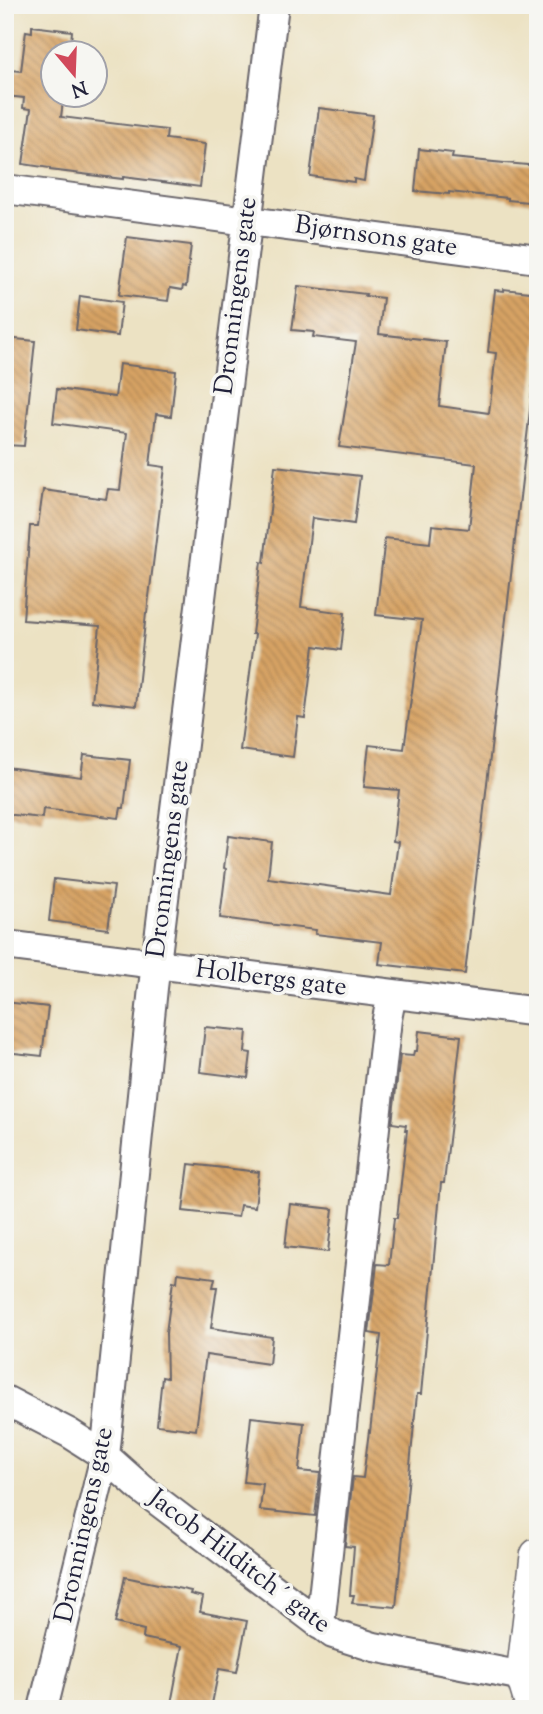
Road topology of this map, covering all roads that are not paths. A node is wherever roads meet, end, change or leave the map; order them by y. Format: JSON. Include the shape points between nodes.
{"nodes":[{"id":1,"x":274,"y":5,"type":"edge"},
{"id":2,"x":5,"y":189,"type":"edge"},
{"id":3,"x":247,"y":220,"type":"junction"},
{"id":4,"x":538,"y":259,"type":"edge"},
{"id":5,"x":5,"y":945,"type":"edge"},
{"id":6,"x":156,"y":964,"type":"junction"},
{"id":7,"x":392,"y":994,"type":"junction"},
{"id":8,"x":538,"y":1012,"type":"edge"},
{"id":9,"x":5,"y":1400,"type":"edge"},
{"id":10,"x":105,"y":1456,"type":"junction"},
{"id":11,"x":538,"y":1556,"type":"edge"},
{"id":12,"x":320,"y":1625,"type":"junction"},
{"id":13,"x":531,"y":1677,"type":"edge"},
{"id":14,"x":43,"y":1709,"type":"edge"},
{"id":15,"x":534,"y":1709,"type":"edge"}],
"edges":[{"from":1,"to":3,"type":"street","name":"Dronningens gate"},
{"from":2,"to":3,"type":"street","name":"Bjørnsons gate"},
{"from":3,"to":4,"type":"street","name":"Bjørnsons gate"},
{"from":3,"to":6,"type":"street","name":"Dronningens gate"},
{"from":5,"to":6,"type":"street","name":"Holbergs gate"},
{"from":6,"to":7,"type":"street","name":"Holbergs gate"},
{"from":6,"to":10,"type":"street","name":"Dronningens gate"},
{"from":7,"to":8,"type":"street","name":"Holbergs gate"},
{"from":7,"to":12,"type":"street"},
{"from":9,"to":10,"type":"street","name":"Jacob Hilditch´ gate"},
{"from":10,"to":12,"type":"street","name":"Jacob Hilditch´ gate"},
{"from":10,"to":14,"type":"street","name":"Dronningens gate"},
{"from":11,"to":13,"type":"street"},
{"from":12,"to":13,"type":"street","name":"Jacob Hilditch´ gate","via":[[374,1647]]},
{"from":13,"to":15,"type":"street"}]}
